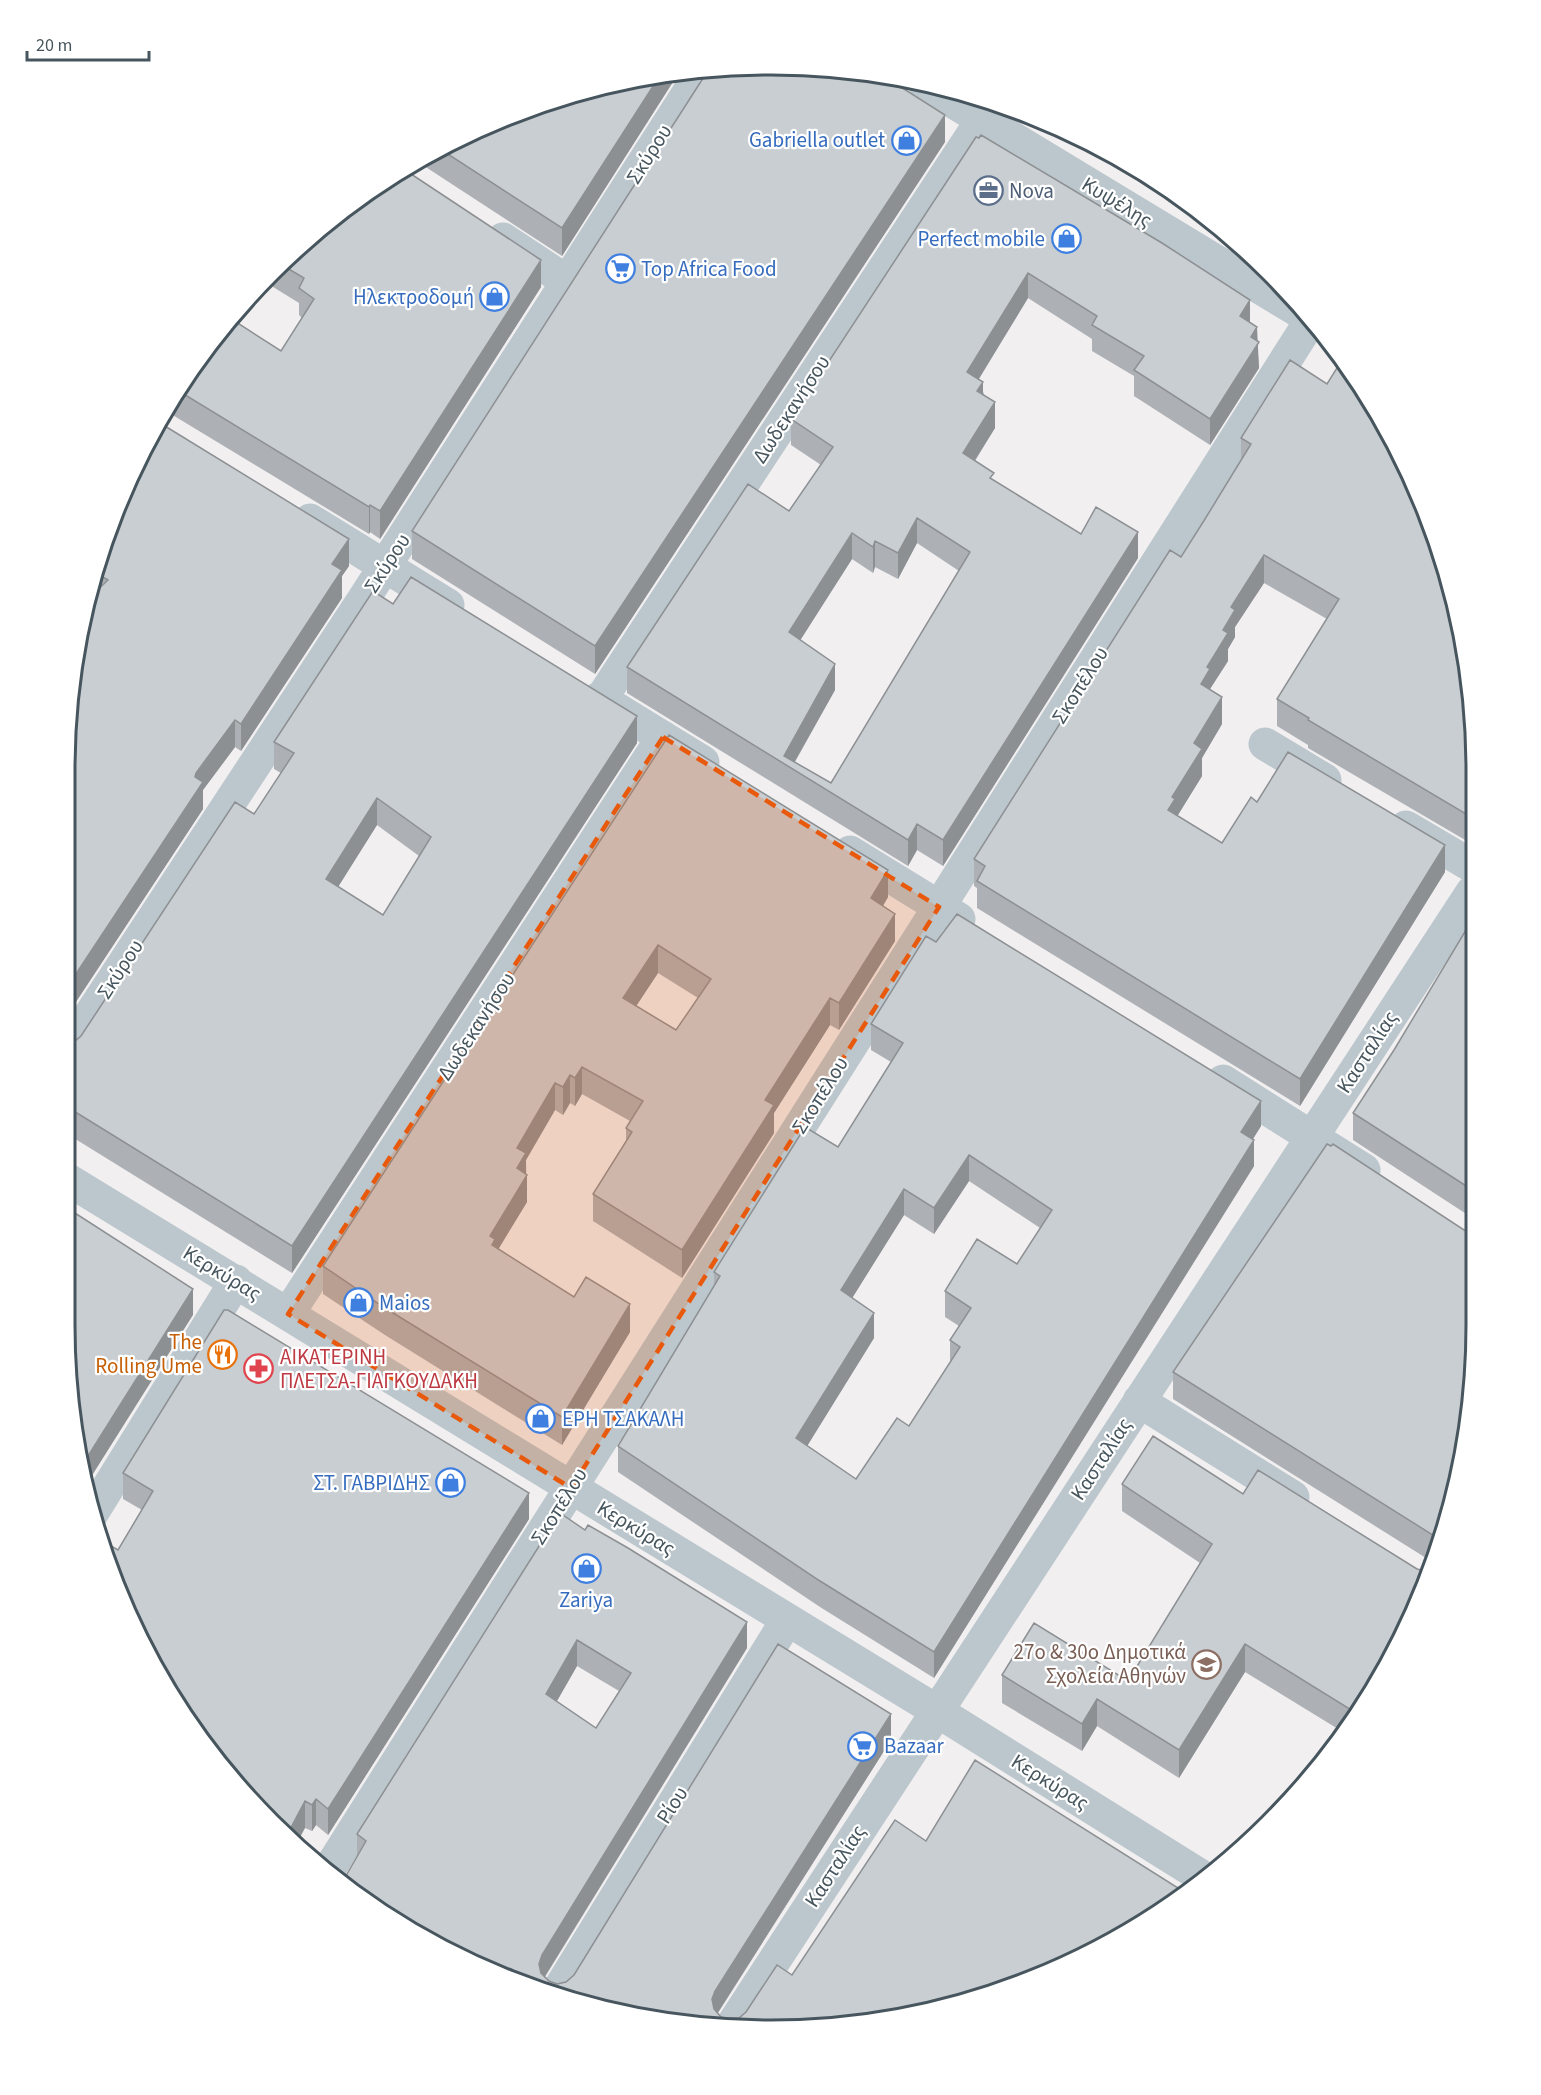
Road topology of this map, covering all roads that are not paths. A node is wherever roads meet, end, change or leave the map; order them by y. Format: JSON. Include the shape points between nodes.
{"nodes":[{"id":1,"x":697,"y":79,"type":"edge"},
{"id":2,"x":946,"y":98,"type":"edge"},
{"id":3,"x":982,"y":120,"type":"junction"},
{"id":4,"x":480,"y":224,"type":"edge"},
{"id":5,"x":568,"y":282,"type":"junction"},
{"id":6,"x":1286,"y":304,"type":"edge"},
{"id":7,"x":1305,"y":327,"type":"edge"},
{"id":8,"x":286,"y":505,"type":"edge"},
{"id":9,"x":384,"y":566,"type":"junction"},
{"id":10,"x":473,"y":621,"type":"edge"},
{"id":11,"x":572,"y":681,"type":"edge"},
{"id":12,"x":601,"y":699,"type":"junction"},
{"id":13,"x":663,"y":737,"type":"junction"},
{"id":14,"x":1264,"y":744,"type":"dead end"},
{"id":15,"x":732,"y":780,"type":"edge"},
{"id":16,"x":1353,"y":796,"type":"edge"},
{"id":17,"x":1383,"y":813,"type":"edge"},
{"id":18,"x":821,"y":834,"type":"edge"},
{"id":19,"x":1466,"y":862,"type":"edge"},
{"id":20,"x":1466,"y":901,"type":"edge"},
{"id":21,"x":939,"y":907,"type":"junction"},
{"id":22,"x":980,"y":932,"type":"edge"},
{"id":23,"x":75,"y":1036,"type":"edge"},
{"id":24,"x":1202,"y":1068,"type":"edge"},
{"id":25,"x":1312,"y":1136,"type":"junction"},
{"id":26,"x":75,"y":1185,"type":"edge"},
{"id":27,"x":1388,"y":1186,"type":"edge"},
{"id":28,"x":236,"y":1281,"type":"junction"},
{"id":29,"x":288,"y":1314,"type":"junction"},
{"id":30,"x":1139,"y":1401,"type":"junction"},
{"id":31,"x":571,"y":1488,"type":"junction"},
{"id":32,"x":98,"y":1503,"type":"edge"},
{"id":33,"x":1317,"y":1513,"type":"edge"},
{"id":34,"x":787,"y":1620,"type":"junction"},
{"id":35,"x":937,"y":1711,"type":"junction"},
{"id":36,"x":332,"y":1864,"type":"edge"},
{"id":37,"x":1197,"y":1873,"type":"edge"},
{"id":38,"x":560,"y":1987,"type":"edge"},
{"id":39,"x":736,"y":2019,"type":"edge"}],
"edges":[{"from":1,"to":5,"type":"street","name":"Σκύρου"},
{"from":2,"to":3,"type":"street","name":"Κυψέλης"},
{"from":3,"to":6,"type":"street","name":"Κυψέλης"},
{"from":3,"to":12,"type":"street","name":"Δωδεκανήσου"},
{"from":4,"to":5,"type":"street"},
{"from":5,"to":9,"type":"street","name":"Σκύρου"},
{"from":7,"to":21,"type":"street","name":"Σκοπέλου"},
{"from":8,"to":9,"type":"street"},
{"from":9,"to":10,"type":"street"},
{"from":9,"to":23,"type":"street","name":"Σκύρου"},
{"from":11,"to":12,"type":"street"},
{"from":12,"to":13,"type":"street"},
{"from":13,"to":15,"type":"street"},
{"from":13,"to":29,"type":"street","name":"Δωδεκανήσου"},
{"from":14,"to":16,"type":"street"},
{"from":17,"to":19,"type":"street"},
{"from":18,"to":21,"type":"street"},
{"from":20,"to":25,"type":"street","name":"Κασταλίας"},
{"from":21,"to":22,"type":"street"},
{"from":21,"to":31,"type":"street","name":"Σκοπέλου"},
{"from":24,"to":25,"type":"street"},
{"from":25,"to":27,"type":"street"},
{"from":25,"to":30,"type":"street","name":"Κασταλίας"},
{"from":26,"to":28,"type":"street","name":"Κερκύρας"},
{"from":28,"to":29,"type":"street","name":"Κερκύρας"},
{"from":28,"to":32,"type":"street"},
{"from":29,"to":31,"type":"street","name":"Κερκύρας"},
{"from":30,"to":33,"type":"street"},
{"from":30,"to":35,"type":"street","name":"Κασταλίας"},
{"from":31,"to":34,"type":"street","name":"Κερκύρας"},
{"from":31,"to":36,"type":"street","name":"Σκοπέλου"},
{"from":34,"to":35,"type":"street","name":"Κερκύρας"},
{"from":34,"to":38,"type":"street","name":"Ρίου"},
{"from":35,"to":37,"type":"street","name":"Κερκύρας"},
{"from":35,"to":39,"type":"street","name":"Κασταλίας"}]}
